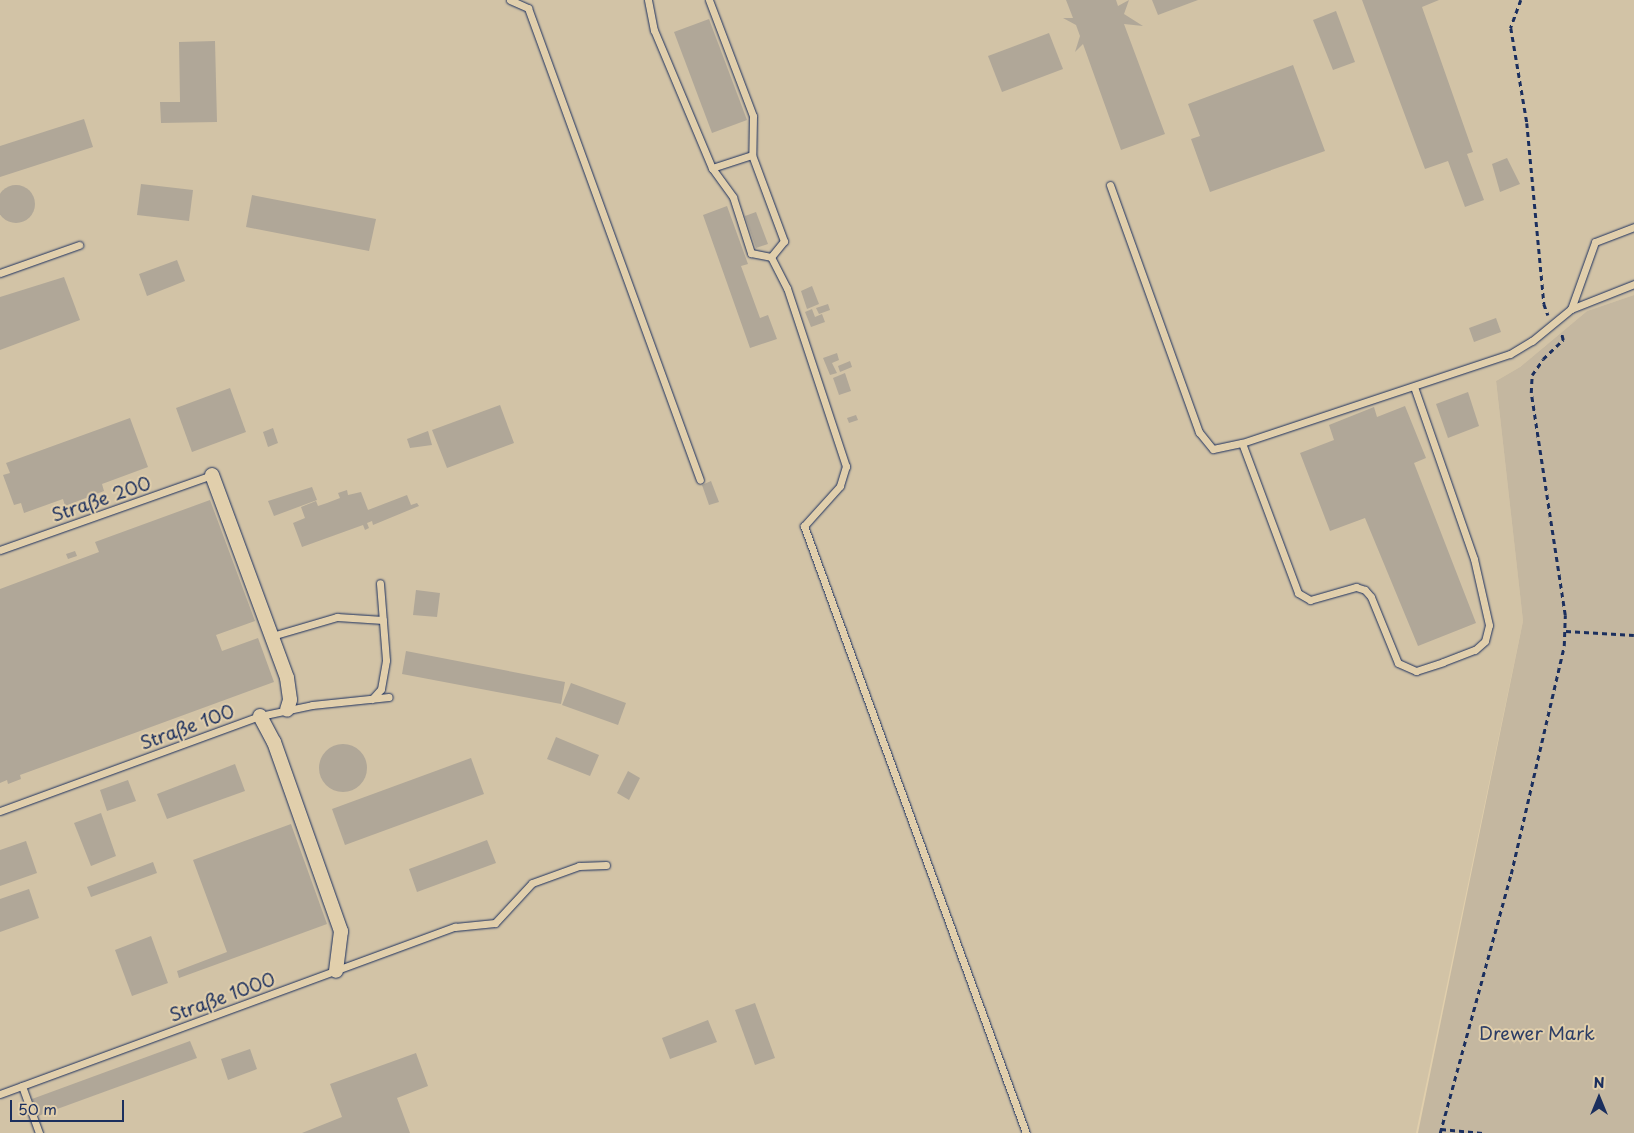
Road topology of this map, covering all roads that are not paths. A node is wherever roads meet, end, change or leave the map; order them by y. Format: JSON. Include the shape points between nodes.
{"nodes":[{"id":1,"x":510,"y":0,"type":"edge"},
{"id":2,"x":648,"y":0,"type":"edge"},
{"id":3,"x":708,"y":0,"type":"edge"},
{"id":4,"x":752,"y":155,"type":"junction"},
{"id":5,"x":712,"y":168,"type":"junction"},
{"id":6,"x":1110,"y":185,"type":"dead end"},
{"id":7,"x":1634,"y":228,"type":"edge"},
{"id":8,"x":79,"y":245,"type":"dead end"},
{"id":9,"x":771,"y":257,"type":"junction"},
{"id":10,"x":0,"y":273,"type":"edge"},
{"id":11,"x":1634,"y":284,"type":"edge"},
{"id":12,"x":1571,"y":309,"type":"junction"},
{"id":13,"x":1414,"y":387,"type":"junction"},
{"id":14,"x":1242,"y":443,"type":"junction"},
{"id":15,"x":212,"y":476,"type":"joint"},
{"id":16,"x":700,"y":480,"type":"dead end"},
{"id":17,"x":0,"y":550,"type":"edge"},
{"id":18,"x":380,"y":583,"type":"dead end"},
{"id":19,"x":383,"y":620,"type":"junction"},
{"id":20,"x":272,"y":636,"type":"junction"},
{"id":21,"x":389,"y":698,"type":"dead end"},
{"id":22,"x":372,"y":699,"type":"junction"},
{"id":23,"x":287,"y":710,"type":"junction"},
{"id":24,"x":260,"y":716,"type":"junction"},
{"id":25,"x":0,"y":810,"type":"edge"},
{"id":26,"x":606,"y":865,"type":"dead end"},
{"id":27,"x":336,"y":971,"type":"junction"},
{"id":28,"x":22,"y":1086,"type":"junction"},
{"id":29,"x":0,"y":1094,"type":"edge"},
{"id":30,"x":39,"y":1133,"type":"edge"},
{"id":31,"x":1026,"y":1133,"type":"edge"}],
"edges":[{"from":1,"to":16,"type":"lane","via":[[528,8]]},
{"from":2,"to":5,"type":"lane","via":[[654,30]]},
{"from":3,"to":4,"type":"lane","via":[[753,116]]},
{"from":4,"to":5,"type":"lane"},
{"from":4,"to":9,"type":"lane","via":[[784,241]]},
{"from":5,"to":9,"type":"lane","via":[[733,197],[751,253]]},
{"from":6,"to":14,"type":"lane","via":[[1202,437],[1208,446],[1219,450]]},
{"from":7,"to":12,"type":"lane","via":[[1595,242]]},
{"from":8,"to":10,"type":"lane"},
{"from":9,"to":31,"type":"lane","via":[[787,288],[846,466],[840,486],[804,526]]},
{"from":11,"to":12,"type":"lane"},
{"from":12,"to":13,"type":"lane","via":[[1532,341],[1510,354]]},
{"from":13,"to":14,"type":"lane"},
{"from":13,"to":14,"type":"lane","via":[[1469,542],[1489,625],[1486,641],[1475,650],[1416,671],[1398,663],[1365,590],[1356,587],[1310,600],[1298,593]]},
{"from":15,"to":17,"type":"lane","name":"Straße 200"},
{"from":15,"to":20,"type":"street"},
{"from":18,"to":19,"type":"lane"},
{"from":19,"to":20,"type":"lane","via":[[337,617]]},
{"from":19,"to":22,"type":"lane","via":[[384,676],[381,689]]},
{"from":20,"to":23,"type":"street","via":[[287,678],[290,700]]},
{"from":21,"to":22,"type":"lane","name":"Straße 100"},
{"from":22,"to":23,"type":"lane","name":"Straße 100"},
{"from":23,"to":24,"type":"lane","name":"Straße 100"},
{"from":24,"to":25,"type":"lane","name":"Straße 100"},
{"from":24,"to":27,"type":"street","via":[[274,742],[341,930]]},
{"from":26,"to":27,"type":"lane","name":"Straße 1000","via":[[579,866],[532,883],[495,923],[455,927]]},
{"from":27,"to":28,"type":"lane","name":"Straße 1000"},
{"from":28,"to":29,"type":"lane","name":"Straße 1000"},
{"from":28,"to":30,"type":"lane"}]}
